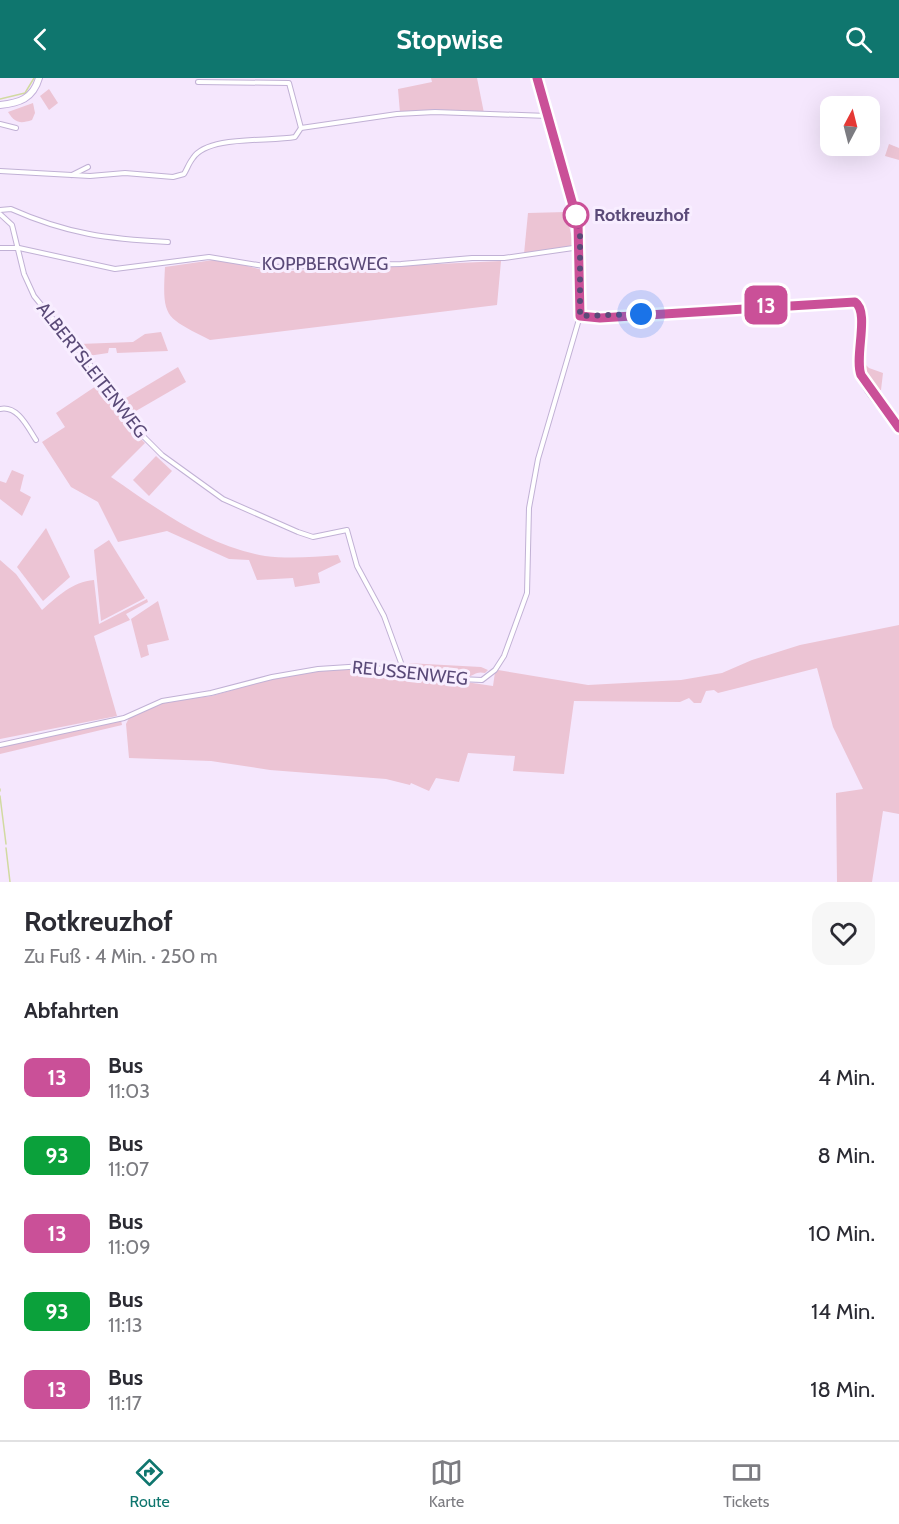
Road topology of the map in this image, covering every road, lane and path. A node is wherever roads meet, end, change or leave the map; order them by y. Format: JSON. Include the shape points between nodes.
{"nodes":[{"id":1,"x":39,"y":78,"type":"edge"},
{"id":2,"x":537,"y":78,"type":"edge"},
{"id":3,"x":198,"y":82,"type":"dead end"},
{"id":4,"x":0,"y":105,"type":"edge"},
{"id":5,"x":548,"y":116,"type":"junction"},
{"id":6,"x":0,"y":124,"type":"edge"},
{"id":7,"x":16,"y":128,"type":"dead end"},
{"id":8,"x":301,"y":128,"type":"junction"},
{"id":9,"x":88,"y":167,"type":"dead end"},
{"id":10,"x":0,"y":171,"type":"edge"},
{"id":11,"x":71,"y":176,"type":"junction"},
{"id":12,"x":0,"y":212,"type":"edge"},
{"id":13,"x":168,"y":242,"type":"dead end"},
{"id":14,"x":580,"y":247,"type":"junction"},
{"id":15,"x":0,"y":248,"type":"edge"},
{"id":16,"x":19,"y":248,"type":"junction"},
{"id":17,"x":580,"y":316,"type":"junction"},
{"id":18,"x":1,"y":408,"type":"edge"},
{"id":19,"x":899,"y":428,"type":"edge"},
{"id":20,"x":36,"y":440,"type":"dead end"},
{"id":21,"x":404,"y":672,"type":"junction"},
{"id":22,"x":0,"y":745,"type":"edge"}],
"edges":[{"from":1,"to":4,"type":"street","via":[[30,96],[22,102]]},
{"from":2,"to":5,"type":"street"},
{"from":3,"to":8,"type":"street","via":[[289,83]]},
{"from":5,"to":8,"type":"street","via":[[435,112]]},
{"from":5,"to":14,"type":"street","via":[[577,218]]},
{"from":6,"to":7,"type":"street"},
{"from":8,"to":11,"type":"street","via":[[296,137],[206,148],[193,157],[184,174],[173,177],[125,173]]},
{"from":9,"to":11,"type":"street"},
{"from":10,"to":11,"type":"street"},
{"from":12,"to":13,"type":"street","via":[[11,209],[77,234]]},
{"from":12,"to":16,"type":"street","name":"ALBERTSLEITENWEG","via":[[12,225]]},
{"from":14,"to":16,"type":"street","name":"KOPPBERGWEG","via":[[504,258],[401,264],[270,267],[209,256],[115,269]]},
{"from":14,"to":17,"type":"street"},
{"from":15,"to":16,"type":"street","name":"KOPPBERGWEG"},
{"from":16,"to":21,"type":"street","name":"ALBERTSLEITENWEG","via":[[34,296],[96,372],[125,418],[162,455],[223,499],[298,532],[313,537],[347,530],[357,566],[384,616]]},
{"from":17,"to":19,"type":"street","via":[[600,318],[855,302],[862,314],[858,365],[861,375]]},
{"from":17,"to":21,"type":"street","name":"REUSSENWEG","via":[[538,459],[529,508],[527,593],[504,656],[482,680]]},
{"from":18,"to":20,"type":"street","via":[[20,416]]},
{"from":21,"to":22,"type":"street","name":"REUSSENWEG","via":[[364,666],[298,672],[162,701],[124,718]]}]}
